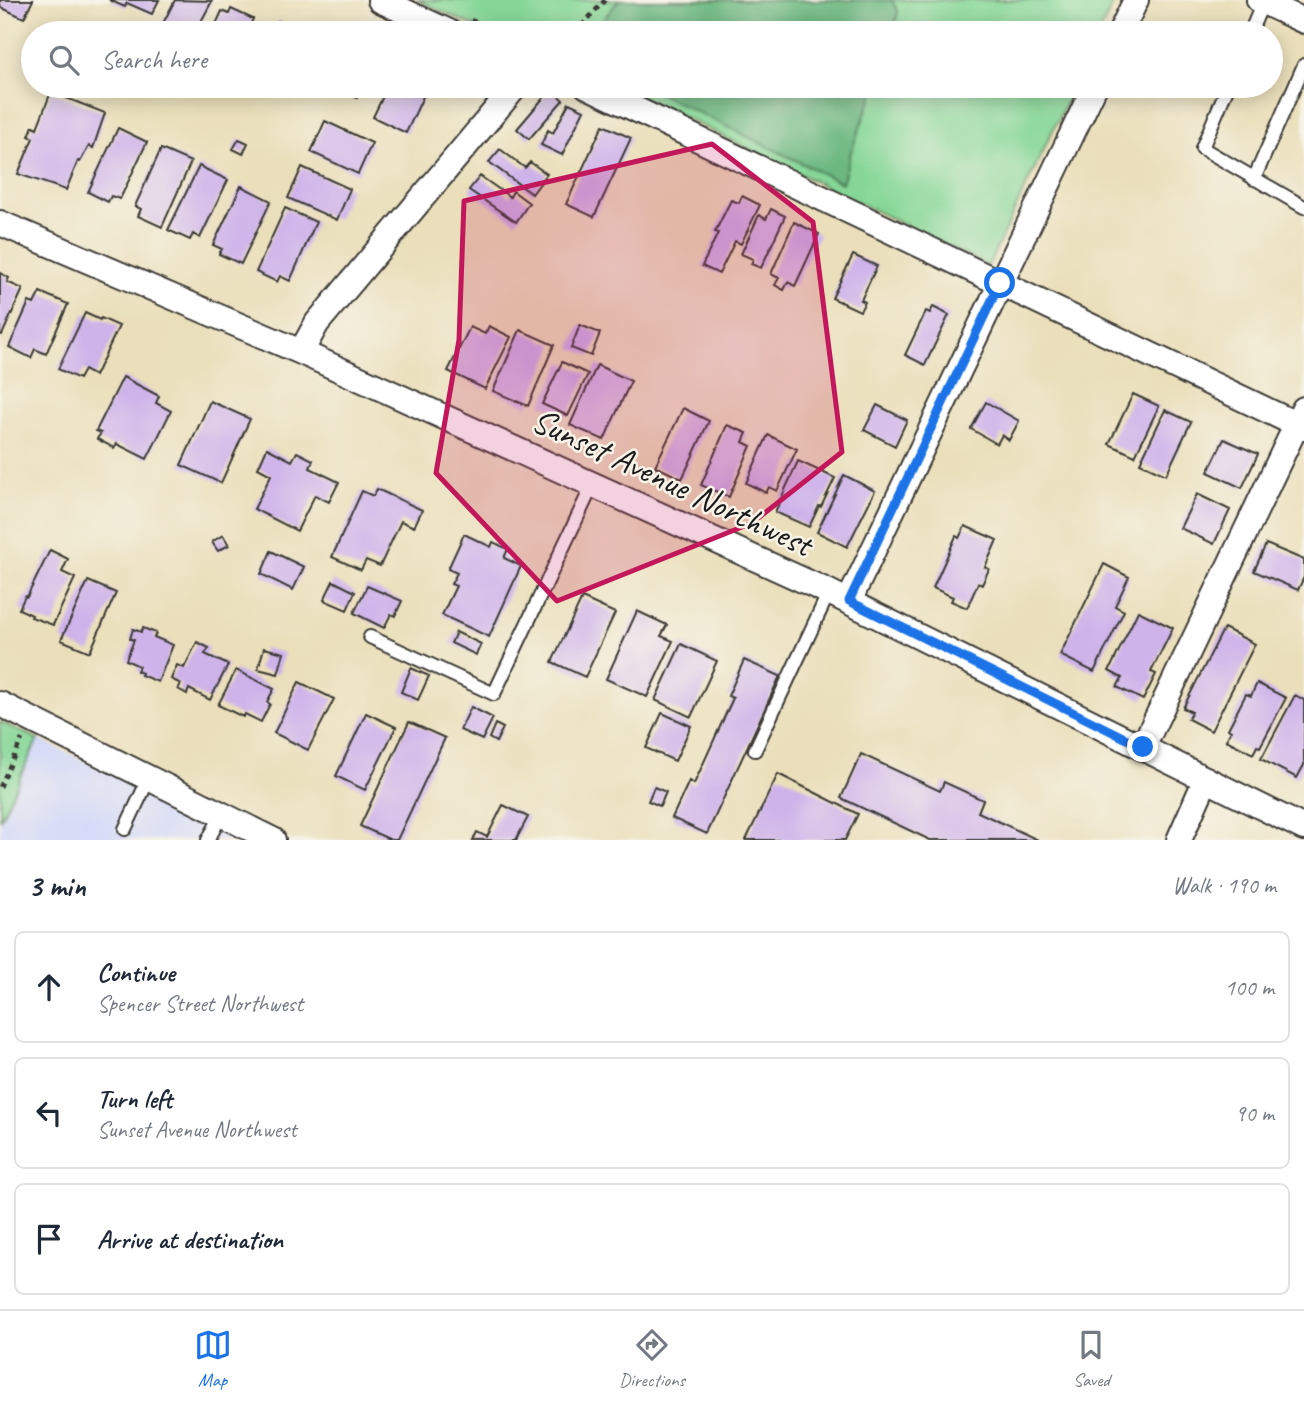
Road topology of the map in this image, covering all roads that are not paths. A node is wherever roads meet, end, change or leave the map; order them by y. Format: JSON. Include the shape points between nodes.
{"nodes":[{"id":1,"x":380,"y":0,"type":"edge"},
{"id":2,"x":1136,"y":0,"type":"edge"},
{"id":3,"x":1261,"y":1,"type":"edge"},
{"id":4,"x":425,"y":21,"type":"edge"},
{"id":5,"x":1126,"y":21,"type":"edge"},
{"id":6,"x":1254,"y":21,"type":"edge"},
{"id":7,"x":1304,"y":22,"type":"edge"},
{"id":8,"x":1304,"y":65,"type":"edge"},
{"id":9,"x":506,"y":98,"type":"edge"},
{"id":10,"x":612,"y":98,"type":"edge"},
{"id":11,"x":1089,"y":98,"type":"edge"},
{"id":12,"x":1223,"y":98,"type":"edge"},
{"id":13,"x":1254,"y":178,"type":"junction"},
{"id":14,"x":1304,"y":208,"type":"edge"},
{"id":15,"x":0,"y":223,"type":"edge"},
{"id":16,"x":1000,"y":283,"type":"junction"},
{"id":17,"x":301,"y":352,"type":"junction"},
{"id":18,"x":1301,"y":421,"type":"edge"},
{"id":19,"x":593,"y":484,"type":"junction"},
{"id":20,"x":839,"y":597,"type":"junction"},
{"id":21,"x":370,"y":638,"type":"dead end"},
{"id":22,"x":0,"y":704,"type":"edge"},
{"id":23,"x":1143,"y":747,"type":"junction"},
{"id":24,"x":755,"y":750,"type":"dead end"},
{"id":25,"x":149,"y":778,"type":"junction"},
{"id":26,"x":1206,"y":779,"type":"junction"},
{"id":27,"x":222,"y":814,"type":"junction"},
{"id":28,"x":1302,"y":821,"type":"edge"},
{"id":29,"x":125,"y":829,"type":"dead end"},
{"id":30,"x":208,"y":840,"type":"edge"},
{"id":31,"x":273,"y":840,"type":"edge"},
{"id":32,"x":1179,"y":840,"type":"edge"}],
"edges":[{"from":1,"to":4,"type":"street"},
{"from":2,"to":5,"type":"street"},
{"from":3,"to":6,"type":"lane"},
{"from":3,"to":7,"type":"street"},
{"from":8,"to":13,"type":"lane"},
{"from":9,"to":17,"type":"street","via":[[317,323]]},
{"from":10,"to":16,"type":"street"},
{"from":11,"to":16,"type":"street"},
{"from":12,"to":13,"type":"lane","via":[[1202,148]]},
{"from":13,"to":14,"type":"lane"},
{"from":15,"to":17,"type":"street","name":"Sunset Avenue Northwest"},
{"from":16,"to":18,"type":"street"},
{"from":16,"to":20,"type":"street"},
{"from":17,"to":19,"type":"street","name":"Sunset Avenue Northwest"},
{"from":18,"to":23,"type":"street"},
{"from":19,"to":20,"type":"street","name":"Sunset Avenue Northwest"},
{"from":19,"to":21,"type":"lane","via":[[494,694]]},
{"from":20,"to":23,"type":"street","name":"Sunset Avenue Northwest"},
{"from":20,"to":24,"type":"lane"},
{"from":22,"to":25,"type":"street"},
{"from":23,"to":26,"type":"street","name":"Sunset Avenue Northwest"},
{"from":25,"to":27,"type":"street"},
{"from":25,"to":29,"type":"lane"},
{"from":26,"to":28,"type":"street","name":"Sunset Avenue Northwest"},
{"from":26,"to":32,"type":"street"},
{"from":27,"to":30,"type":"lane"},
{"from":27,"to":31,"type":"street"}]}
